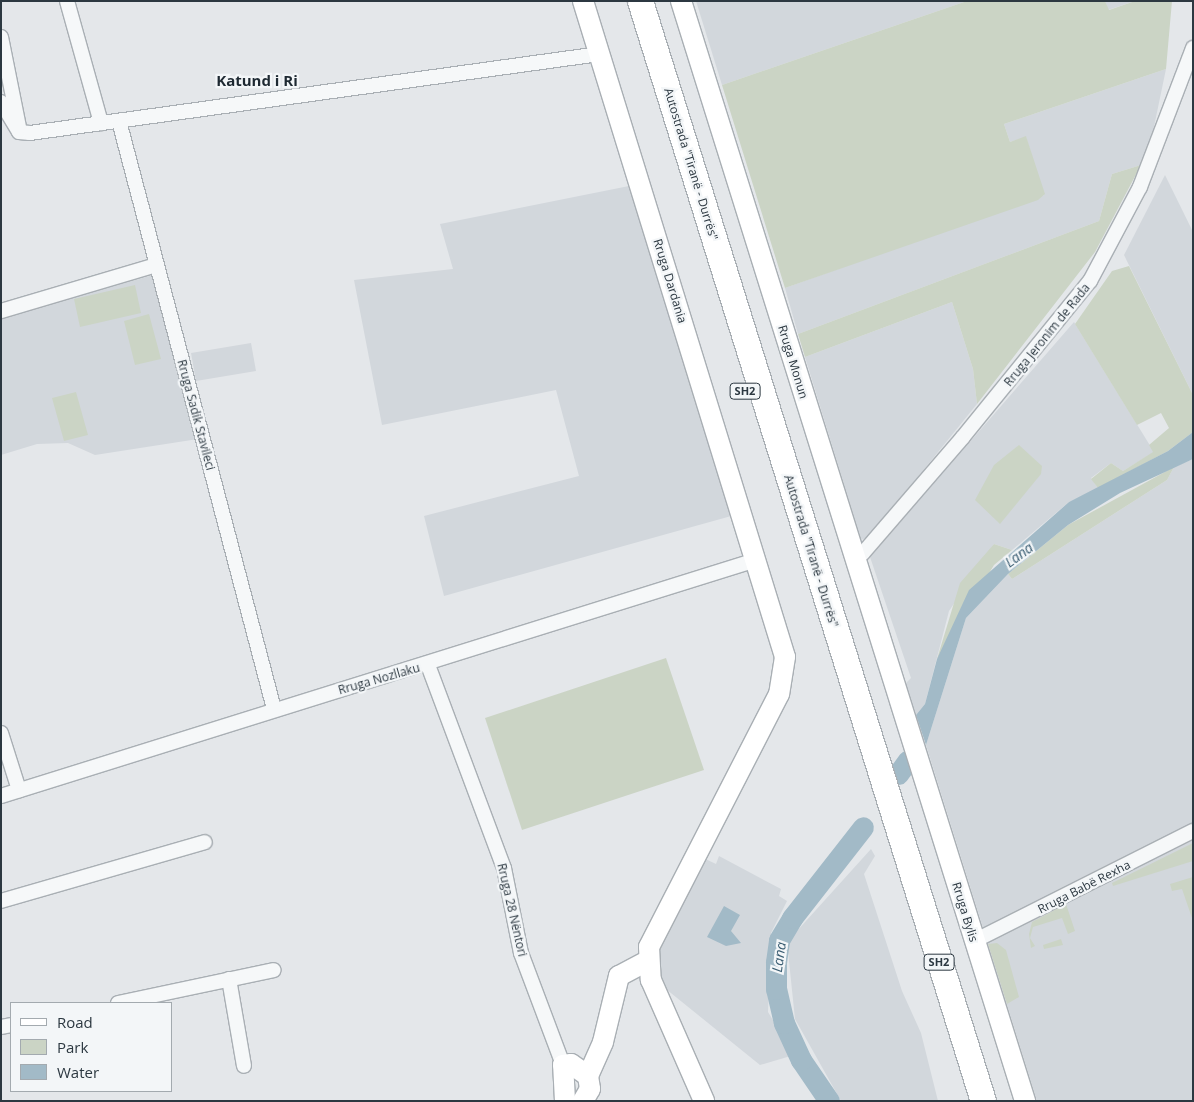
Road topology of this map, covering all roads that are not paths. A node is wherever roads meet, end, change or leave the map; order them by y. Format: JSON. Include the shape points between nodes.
{"nodes":[{"id":1,"x":67,"y":1,"type":"edge"},
{"id":2,"x":583,"y":1,"type":"edge"},
{"id":3,"x":624,"y":1,"type":"edge"},
{"id":4,"x":640,"y":1,"type":"edge"},
{"id":5,"x":681,"y":1,"type":"edge"},
{"id":6,"x":1,"y":37,"type":"edge"},
{"id":7,"x":1193,"y":48,"type":"edge"},
{"id":8,"x":599,"y":54,"type":"junction"},
{"id":9,"x":1,"y":102,"type":"edge"},
{"id":10,"x":119,"y":121,"type":"junction"},
{"id":11,"x":102,"y":123,"type":"junction"},
{"id":12,"x":19,"y":132,"type":"junction"},
{"id":13,"x":156,"y":265,"type":"junction"},
{"id":14,"x":1,"y":311,"type":"edge"},
{"id":15,"x":854,"y":556,"type":"junction"},
{"id":16,"x":756,"y":560,"type":"junction"},
{"id":17,"x":428,"y":665,"type":"junction"},
{"id":18,"x":274,"y":709,"type":"junction"},
{"id":19,"x":906,"y":722,"type":"joint"},
{"id":20,"x":1,"y":733,"type":"edge"},
{"id":21,"x":872,"y":772,"type":"junction"},
{"id":22,"x":19,"y":790,"type":"junction"},
{"id":23,"x":1,"y":796,"type":"edge"},
{"id":24,"x":1193,"y":831,"type":"edge"},
{"id":25,"x":890,"y":832,"type":"junction"},
{"id":26,"x":205,"y":842,"type":"dead end"},
{"id":27,"x":1,"y":901,"type":"edge"},
{"id":28,"x":974,"y":941,"type":"junction"},
{"id":29,"x":647,"y":961,"type":"junction"},
{"id":30,"x":274,"y":970,"type":"dead end"},
{"id":31,"x":229,"y":979,"type":"junction"},
{"id":32,"x":123,"y":1002,"type":"edge"},
{"id":33,"x":959,"y":1025,"type":"junction"},
{"id":34,"x":244,"y":1066,"type":"dead end"},
{"id":35,"x":576,"y":1068,"type":"junction"},
{"id":36,"x":566,"y":1101,"type":"edge"},
{"id":37,"x":584,"y":1101,"type":"edge"},
{"id":38,"x":704,"y":1101,"type":"edge"},
{"id":39,"x":966,"y":1101,"type":"edge"},
{"id":40,"x":983,"y":1101,"type":"edge"},
{"id":41,"x":992,"y":1101,"type":"edge"},
{"id":42,"x":1025,"y":1101,"type":"edge"}],
"edges":[{"from":1,"to":11,"type":"street"},
{"from":2,"to":8,"type":"main road","name":"Rruga Dardania"},
{"from":3,"to":21,"type":"highway","name":"Autostrada \"Tiranë - Durrës\"","number":"SH2"},
{"from":4,"to":21,"type":"highway","name":"Autostrada \"Tiranë - Durrës\"","number":"SH2"},
{"from":5,"to":15,"type":"main road","name":"Rruga Monun"},
{"from":6,"to":12,"type":"street"},
{"from":7,"to":15,"type":"street","name":"Rruga Jeronim de Rada","via":[[1140,187],[1090,280],[963,437],[863,553]]},
{"from":8,"to":10,"type":"street"},
{"from":8,"to":16,"type":"main road","name":"Rruga Dardania"},
{"from":9,"to":12,"type":"street"},
{"from":10,"to":11,"type":"street"},
{"from":10,"to":13,"type":"street","name":"Rruga Sadik Stavileci"},
{"from":11,"to":12,"type":"street"},
{"from":13,"to":14,"type":"street"},
{"from":13,"to":18,"type":"street","name":"Rruga Sadik Stavileci"},
{"from":15,"to":19,"type":"main road","name":"Rruga Monun"},
{"from":16,"to":17,"type":"street","name":"Rruga Nozllaku"},
{"from":16,"to":29,"type":"main road","name":"Rruga Dardania","via":[[784,650],[783,682],[668,904]]},
{"from":17,"to":18,"type":"street","name":"Rruga Nozllaku"},
{"from":17,"to":35,"type":"street","name":"Rruga 28 Nëntori","via":[[504,868],[522,953]]},
{"from":18,"to":22,"type":"street","name":"Rruga Nozllaku"},
{"from":19,"to":28,"type":"main road","name":"Rruga Bylis"},
{"from":20,"to":22,"type":"street"},
{"from":21,"to":25,"type":"highway","name":"Autostrada \"Tiranë - Durrës\"","number":"SH2"},
{"from":22,"to":23,"type":"street","name":"Rruga Nozllaku"},
{"from":24,"to":28,"type":"street","name":"Rruga Babë Rexha"},
{"from":25,"to":33,"type":"highway","name":"Autostrada \"Tiranë - Durrës\"","number":"SH2"},
{"from":25,"to":39,"type":"highway","name":"Autostrada \"Tiranë - Durrës\"","number":"SH2"},
{"from":26,"to":27,"type":"street"},
{"from":28,"to":42,"type":"main road","name":"Rruga Bylis"},
{"from":29,"to":35,"type":"main road","via":[[618,976],[602,1042]]},
{"from":29,"to":38,"type":"main road","via":[[651,980]]},
{"from":30,"to":31,"type":"street"},
{"from":31,"to":32,"type":"street"},
{"from":31,"to":34,"type":"street"},
{"from":33,"to":40,"type":"highway","name":"Autostrada \"Tiranë - Durrës\"","number":"SH2"},
{"from":33,"to":41,"type":"highway"},
{"from":35,"to":36,"type":"main road","name":"Rruga 28 Nëntori"},
{"from":35,"to":37,"type":"main road","via":[[590,1088]]}]}
